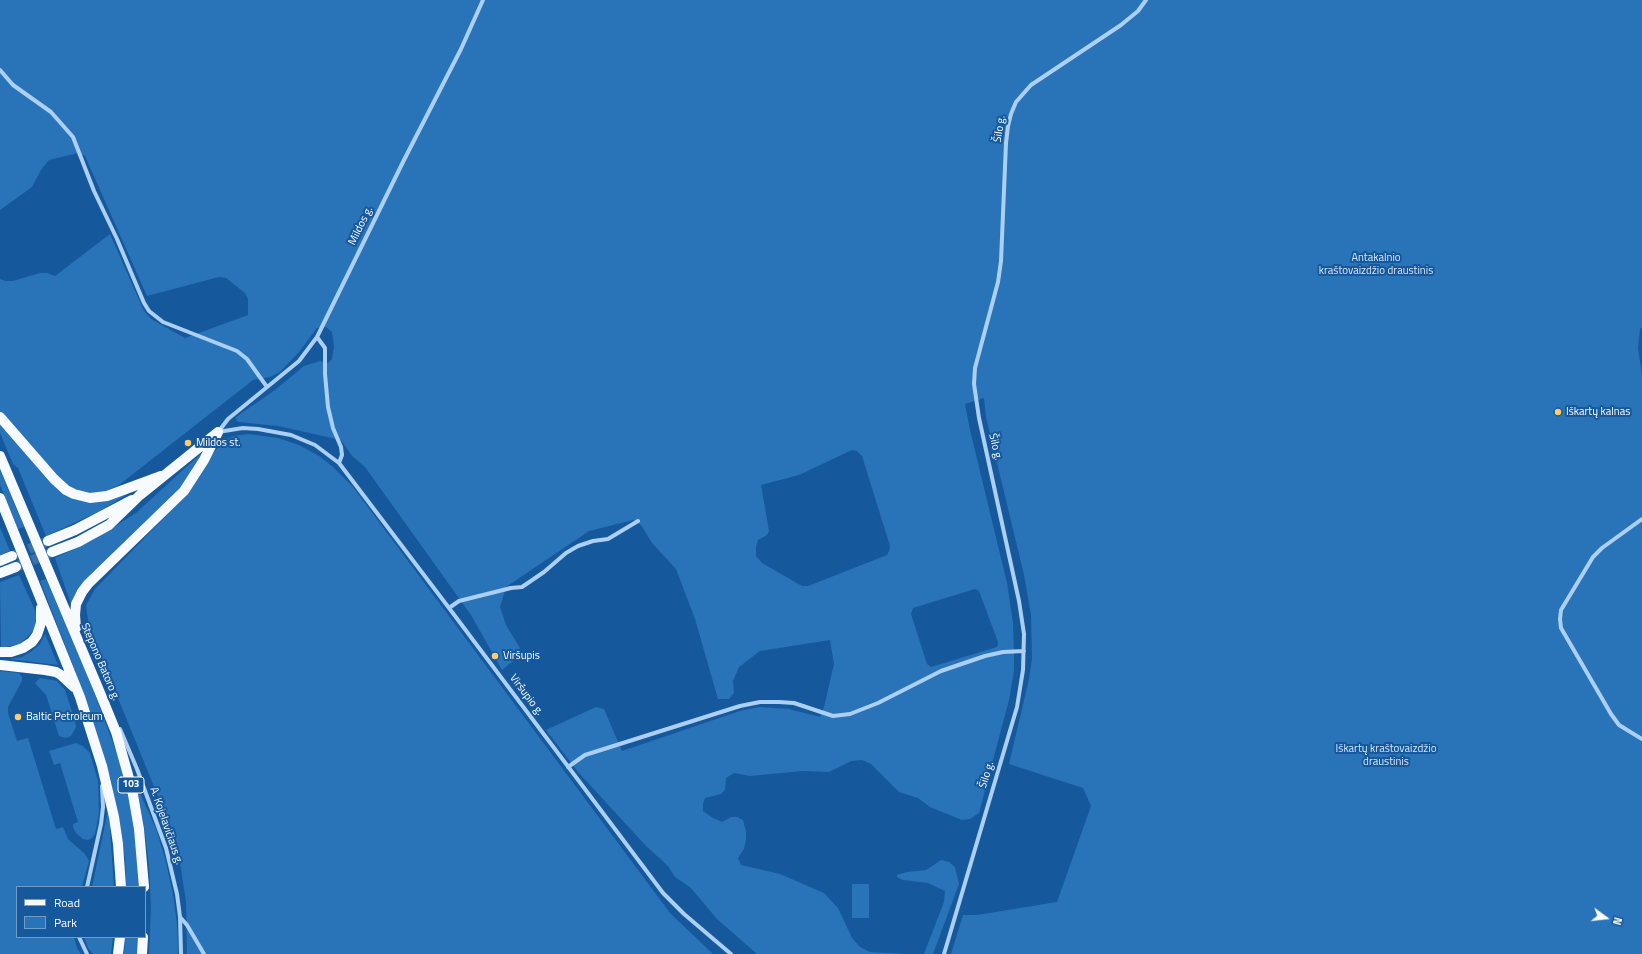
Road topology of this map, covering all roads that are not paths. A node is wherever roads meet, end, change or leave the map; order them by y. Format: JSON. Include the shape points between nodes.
{"nodes":[{"id":1,"x":483,"y":0,"type":"edge"},
{"id":2,"x":1146,"y":0,"type":"edge"},
{"id":3,"x":0,"y":70,"type":"edge"},
{"id":4,"x":317,"y":338,"type":"junction"},
{"id":5,"x":267,"y":387,"type":"junction"},
{"id":6,"x":0,"y":417,"type":"edge"},
{"id":7,"x":218,"y":432,"type":"junction"},
{"id":8,"x":0,"y":456,"type":"edge"},
{"id":9,"x":339,"y":463,"type":"junction"},
{"id":10,"x":168,"y":473,"type":"junction"},
{"id":11,"x":140,"y":495,"type":"junction"},
{"id":12,"x":0,"y":498,"type":"edge"},
{"id":13,"x":1642,"y":519,"type":"edge"},
{"id":14,"x":638,"y":522,"type":"dead end"},
{"id":15,"x":48,"y":541,"type":"tunnel mouth"},
{"id":16,"x":52,"y":552,"type":"tunnel mouth"},
{"id":17,"x":12,"y":556,"type":"tunnel mouth"},
{"id":18,"x":0,"y":561,"type":"edge"},
{"id":19,"x":16,"y":567,"type":"tunnel mouth"},
{"id":20,"x":0,"y":573,"type":"edge"},
{"id":21,"x":39,"y":594,"type":"junction"},
{"id":22,"x":449,"y":608,"type":"junction"},
{"id":23,"x":77,"y":640,"type":"junction"},
{"id":24,"x":1024,"y":651,"type":"junction"},
{"id":25,"x":0,"y":652,"type":"edge"},
{"id":26,"x":0,"y":665,"type":"edge"},
{"id":27,"x":98,"y":688,"type":"junction"},
{"id":28,"x":80,"y":697,"type":"junction"},
{"id":29,"x":1642,"y":740,"type":"edge"},
{"id":30,"x":102,"y":766,"type":"junction"},
{"id":31,"x":568,"y":767,"type":"junction"},
{"id":32,"x":87,"y":886,"type":"edge"},
{"id":33,"x":121,"y":886,"type":"edge"},
{"id":34,"x":144,"y":886,"type":"edge"},
{"id":35,"x":180,"y":917,"type":"junction"},
{"id":36,"x":79,"y":938,"type":"edge"},
{"id":37,"x":120,"y":938,"type":"edge"},
{"id":38,"x":143,"y":938,"type":"edge"},
{"id":39,"x":87,"y":954,"type":"edge"},
{"id":40,"x":118,"y":954,"type":"edge"},
{"id":41,"x":142,"y":954,"type":"edge"},
{"id":42,"x":181,"y":954,"type":"edge"},
{"id":43,"x":204,"y":954,"type":"edge"},
{"id":44,"x":731,"y":954,"type":"edge"},
{"id":45,"x":944,"y":954,"type":"edge"}],
"edges":[{"from":1,"to":4,"type":"street","name":"Mildos g.","via":[[462,49],[404,160]]},
{"from":2,"to":24,"type":"street","name":"Šilo g.","via":[[1138,11],[1121,25],[1031,85],[1016,102],[1008,126],[1001,261],[998,282],[975,368],[974,384],[979,418],[1020,601]]},
{"from":3,"to":5,"type":"street","via":[[13,84],[51,112],[73,137],[94,191],[149,311],[163,322],[237,351],[247,359]]},
{"from":4,"to":5,"type":"street","name":"Mildos g.","via":[[298,361]]},
{"from":4,"to":9,"type":"street","via":[[325,348],[328,407],[341,447]]},
{"from":5,"to":7,"type":"street","name":"Mildos g.","via":[[228,419]]},
{"from":6,"to":10,"type":"main road","via":[[56,482],[78,495],[90,498],[107,496]]},
{"from":7,"to":9,"type":"street","name":"Viršupio g.","via":[[258,428],[291,435],[315,445]]},
{"from":7,"to":10,"type":"main road"},
{"from":7,"to":23,"type":"main road","via":[[184,491],[82,592],[76,604]]},
{"from":8,"to":23,"type":"main road","name":"Stepono Batoro g.","number":"103"},
{"from":9,"to":22,"type":"street","name":"Viršupio g."},
{"from":10,"to":11,"type":"main road"},
{"from":11,"to":15,"type":"main road","via":[[75,530]]},
{"from":11,"to":16,"type":"main road","via":[[109,525],[78,542]]},
{"from":12,"to":21,"type":"main road","number":"103"},
{"from":13,"to":29,"type":"street","via":[[1593,557],[1561,610],[1560,619],[1561,628],[1610,714],[1619,725]]},
{"from":14,"to":22,"type":"street","via":[[608,539],[585,543],[572,550],[522,587],[459,601]]},
{"from":17,"to":18,"type":"main road"},
{"from":19,"to":20,"type":"main road"},
{"from":21,"to":25,"type":"main road","via":[[42,612],[37,635],[23,648]]},
{"from":21,"to":28,"type":"main road","number":"103"},
{"from":22,"to":31,"type":"street","name":"Viršupio g."},
{"from":23,"to":27,"type":"main road","name":"Stepono Batoro g.","number":"103"},
{"from":24,"to":31,"type":"street","via":[[985,656],[941,671],[878,703],[850,714],[833,716],[794,704],[760,702],[585,755]]},
{"from":24,"to":45,"type":"street","name":"Šilo g.","via":[[1016,707]]},
{"from":26,"to":28,"type":"main road","via":[[56,672],[68,681]]},
{"from":27,"to":34,"type":"main road","name":"Stepono Batoro g.","number":"103","via":[[116,732],[132,789],[139,829]]},
{"from":27,"to":35,"type":"street","name":"A. Kojelavičiaus g.","via":[[118,726],[157,821],[173,875]]},
{"from":28,"to":30,"type":"main road","number":"103"},
{"from":30,"to":32,"type":"street","via":[[101,824]]},
{"from":30,"to":33,"type":"main road","number":"103","via":[[114,817]]},
{"from":31,"to":44,"type":"street","name":"Viršupio g.","via":[[663,893]]},
{"from":35,"to":42,"type":"street","name":"A. Kojelavičiaus g."},
{"from":35,"to":43,"type":"street"},
{"from":36,"to":39,"type":"street"},
{"from":37,"to":40,"type":"main road"},
{"from":38,"to":41,"type":"main road"}]}
